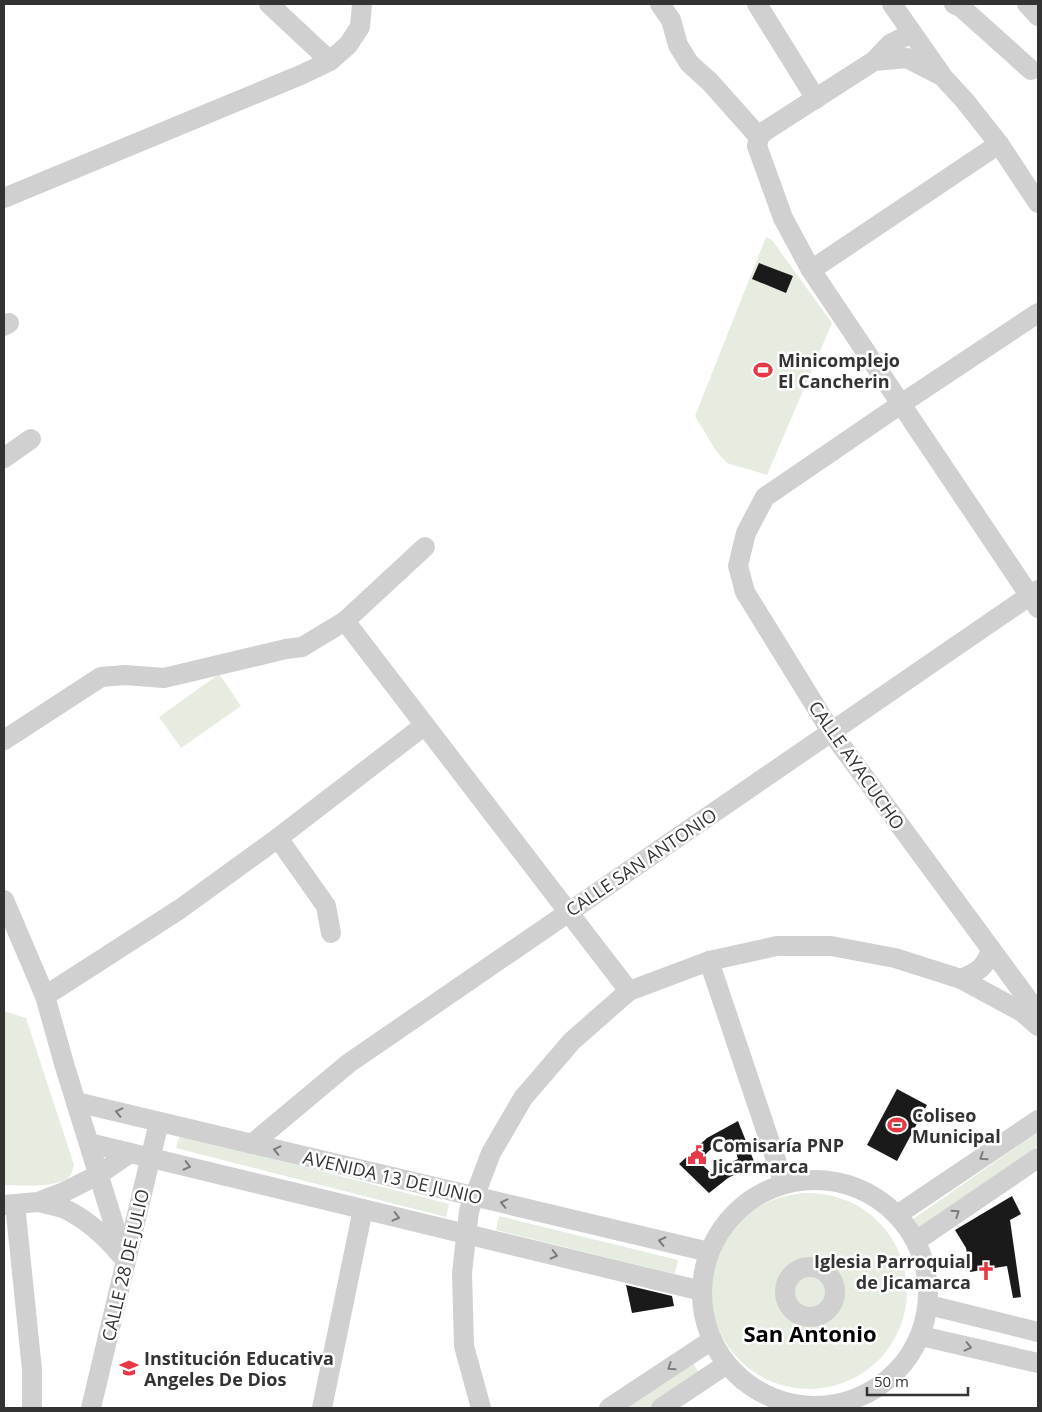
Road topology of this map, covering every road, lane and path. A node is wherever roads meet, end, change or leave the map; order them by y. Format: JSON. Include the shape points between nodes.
{"nodes":[{"id":1,"x":268,"y":4,"type":"edge"},
{"id":2,"x":362,"y":4,"type":"edge"},
{"id":3,"x":660,"y":4,"type":"edge"},
{"id":4,"x":757,"y":4,"type":"edge"},
{"id":5,"x":892,"y":4,"type":"edge"},
{"id":6,"x":954,"y":4,"type":"edge"},
{"id":7,"x":1027,"y":4,"type":"edge"},
{"id":8,"x":1038,"y":16,"type":"edge"},
{"id":9,"x":912,"y":33,"type":"junction"},
{"id":10,"x":330,"y":61,"type":"junction"},
{"id":11,"x":874,"y":61,"type":"junction"},
{"id":12,"x":1031,"y":70,"type":"dead end"},
{"id":13,"x":942,"y":76,"type":"junction"},
{"id":14,"x":816,"y":98,"type":"junction"},
{"id":15,"x":758,"y":142,"type":"junction"},
{"id":16,"x":999,"y":144,"type":"junction"},
{"id":17,"x":4,"y":198,"type":"edge"},
{"id":18,"x":1038,"y":203,"type":"edge"},
{"id":19,"x":811,"y":270,"type":"junction"},
{"id":20,"x":1038,"y":313,"type":"edge"},
{"id":21,"x":901,"y":404,"type":"junction"},
{"id":22,"x":31,"y":439,"type":"dead end"},
{"id":23,"x":4,"y":458,"type":"edge"},
{"id":24,"x":426,"y":547,"type":"dead end"},
{"id":25,"x":1035,"y":598,"type":"edge"},
{"id":26,"x":345,"y":621,"type":"junction"},
{"id":27,"x":424,"y":725,"type":"junction"},
{"id":28,"x":832,"y":733,"type":"junction"},
{"id":29,"x":4,"y":740,"type":"edge"},
{"id":30,"x":278,"y":838,"type":"junction"},
{"id":31,"x":4,"y":900,"type":"edge"},
{"id":32,"x":568,"y":912,"type":"junction"},
{"id":33,"x":331,"y":933,"type":"dead end"},
{"id":34,"x":992,"y":949,"type":"junction"},
{"id":35,"x":709,"y":961,"type":"junction"},
{"id":36,"x":961,"y":979,"type":"junction"},
{"id":37,"x":629,"y":991,"type":"junction"},
{"id":38,"x":45,"y":996,"type":"junction"},
{"id":39,"x":1038,"y":1013,"type":"edge"},
{"id":40,"x":1038,"y":1026,"type":"edge"},
{"id":41,"x":76,"y":1102,"type":"junction"},
{"id":42,"x":1038,"y":1120,"type":"edge"},
{"id":43,"x":159,"y":1122,"type":"junction"},
{"id":44,"x":89,"y":1143,"type":"junction"},
{"id":45,"x":252,"y":1144,"type":"junction"},
{"id":46,"x":130,"y":1153,"type":"junction"},
{"id":47,"x":150,"y":1157,"type":"junction"},
{"id":48,"x":1038,"y":1158,"type":"edge"},
{"id":49,"x":98,"y":1175,"type":"junction"},
{"id":50,"x":784,"y":1184,"type":"junction"},
{"id":51,"x":474,"y":1196,"type":"junction"},
{"id":52,"x":38,"y":1202,"type":"junction"},
{"id":53,"x":9,"y":1204,"type":"edge"},
{"id":54,"x":363,"y":1209,"type":"junction"},
{"id":55,"x":897,"y":1215,"type":"junction"},
{"id":56,"x":466,"y":1234,"type":"junction"},
{"id":57,"x":916,"y":1240,"type":"junction"},
{"id":58,"x":709,"y":1252,"type":"junction"},
{"id":59,"x":126,"y":1260,"type":"junction"},
{"id":60,"x":702,"y":1291,"type":"junction"},
{"id":61,"x":928,"y":1305,"type":"junction"},
{"id":62,"x":1038,"y":1332,"type":"edge"},
{"id":63,"x":921,"y":1336,"type":"junction"},
{"id":64,"x":712,"y":1340,"type":"junction"},
{"id":65,"x":1038,"y":1363,"type":"edge"},
{"id":66,"x":727,"y":1364,"type":"junction"},
{"id":67,"x":842,"y":1406,"type":"edge"},
{"id":68,"x":32,"y":1408,"type":"edge"},
{"id":69,"x":91,"y":1408,"type":"edge"},
{"id":70,"x":322,"y":1408,"type":"edge"},
{"id":71,"x":481,"y":1408,"type":"edge"},
{"id":72,"x":609,"y":1408,"type":"edge"},
{"id":73,"x":661,"y":1408,"type":"edge"}],
"edges":[{"from":1,"to":10,"type":"street"},
{"from":2,"to":10,"type":"street","via":[[360,27],[348,45]]},
{"from":3,"to":15,"type":"street","via":[[689,63],[710,82]]},
{"from":4,"to":14,"type":"street"},
{"from":5,"to":9,"type":"street"},
{"from":6,"to":12,"type":"street"},
{"from":7,"to":8,"type":"street"},
{"from":9,"to":11,"type":"street","via":[[890,44]]},
{"from":9,"to":13,"type":"street"},
{"from":10,"to":17,"type":"street"},
{"from":11,"to":13,"type":"street","via":[[907,58]]},
{"from":11,"to":14,"type":"street"},
{"from":13,"to":16,"type":"street"},
{"from":14,"to":15,"type":"street","via":[[765,131]]},
{"from":15,"to":19,"type":"street","via":[[783,218]]},
{"from":16,"to":18,"type":"street"},
{"from":16,"to":19,"type":"street"},
{"from":19,"to":21,"type":"street"},
{"from":20,"to":21,"type":"street"},
{"from":21,"to":25,"type":"street"},
{"from":21,"to":28,"type":"street","name":"CALLE AYACUCHO","via":[[765,497],[746,533],[738,566],[745,592]]},
{"from":22,"to":23,"type":"street"},
{"from":24,"to":26,"type":"street"},
{"from":25,"to":28,"type":"street","name":"CALLE SAN ANTONIO"},
{"from":26,"to":27,"type":"street"},
{"from":26,"to":29,"type":"street","via":[[302,647],[164,678],[101,677]]},
{"from":27,"to":30,"type":"street"},
{"from":27,"to":32,"type":"street"},
{"from":28,"to":32,"type":"street","name":"CALLE SAN ANTONIO"},
{"from":28,"to":34,"type":"street","name":"CALLE AYACUCHO"},
{"from":30,"to":33,"type":"street","via":[[326,906]]},
{"from":30,"to":38,"type":"street","via":[[180,908]]},
{"from":31,"to":38,"type":"street"},
{"from":32,"to":37,"type":"street"},
{"from":32,"to":45,"type":"street","name":"CALLE SAN ANTONIO","via":[[349,1063]]},
{"from":34,"to":36,"type":"street","via":[[988,961],[981,968]]},
{"from":34,"to":39,"type":"street","name":"CALLE AYACUCHO"},
{"from":35,"to":36,"type":"street","via":[[777,946],[831,946],[895,958]]},
{"from":35,"to":37,"type":"street"},
{"from":35,"to":50,"type":"street"},
{"from":36,"to":40,"type":"street","via":[[1022,1012]]},
{"from":37,"to":51,"type":"street","via":[[572,1041],[523,1098],[491,1153]]},
{"from":38,"to":41,"type":"street"},
{"from":43,"to":41,"type":"street","name":"AVENIDA 13 DE JUNIO","one_way":true},
{"from":41,"to":44,"type":"street"},
{"from":42,"to":55,"type":"street","one_way":true},
{"from":43,"to":45,"type":"street","name":"AVENIDA 13 DE JUNIO"},
{"from":43,"to":47,"type":"street","name":"CALLE 28 DE JULIO"},
{"from":44,"to":46,"type":"street","name":"AVENIDA 13 DE JUNIO"},
{"from":44,"to":49,"type":"street"},
{"from":51,"to":45,"type":"street","name":"AVENIDA 13 DE JUNIO","one_way":true},
{"from":46,"to":47,"type":"street","name":"AVENIDA 13 DE JUNIO"},
{"from":46,"to":49,"type":"street"},
{"from":47,"to":54,"type":"street","name":"AVENIDA 13 DE JUNIO","one_way":true},
{"from":47,"to":59,"type":"street","name":"CALLE 28 DE JULIO"},
{"from":57,"to":48,"type":"street","one_way":true},
{"from":49,"to":52,"type":"street"},
{"from":49,"to":59,"type":"street"},
{"from":50,"to":55,"type":"street","via":[[832,1181],[871,1195]]},
{"from":50,"to":58,"type":"street","via":[[760,1194],[738,1209],[721,1229]]},
{"from":51,"to":56,"type":"street","via":[[468,1211]]},
{"from":58,"to":51,"type":"street","name":"AVENIDA 13 DE JUNIO","one_way":true},
{"from":52,"to":53,"type":"street"},
{"from":52,"to":59,"type":"street","via":[[64,1209],[88,1222]]},
{"from":53,"to":68,"type":"street","via":[[32,1370]]},
{"from":54,"to":56,"type":"street","name":"AVENIDA 13 DE JUNIO","one_way":true},
{"from":54,"to":70,"type":"street"},
{"from":55,"to":57,"type":"street"},
{"from":56,"to":60,"type":"street","name":"AVENIDA 13 DE JUNIO","one_way":true},
{"from":56,"to":71,"type":"street","via":[[462,1273],[464,1346]]},
{"from":57,"to":61,"type":"street","via":[[927,1272]]},
{"from":58,"to":60,"type":"street"},
{"from":59,"to":69,"type":"street","name":"CALLE 28 DE JULIO"},
{"from":60,"to":64,"type":"street"},
{"from":61,"to":62,"type":"street"},
{"from":61,"to":63,"type":"street"},
{"from":63,"to":65,"type":"street","one_way":true},
{"from":63,"to":67,"type":"street","via":[[908,1360],[889,1379]]},
{"from":64,"to":66,"type":"street"},
{"from":64,"to":72,"type":"street","one_way":true},
{"from":66,"to":67,"type":"street","via":[[745,1382],[767,1395],[791,1403]]},
{"from":66,"to":73,"type":"street"}]}
